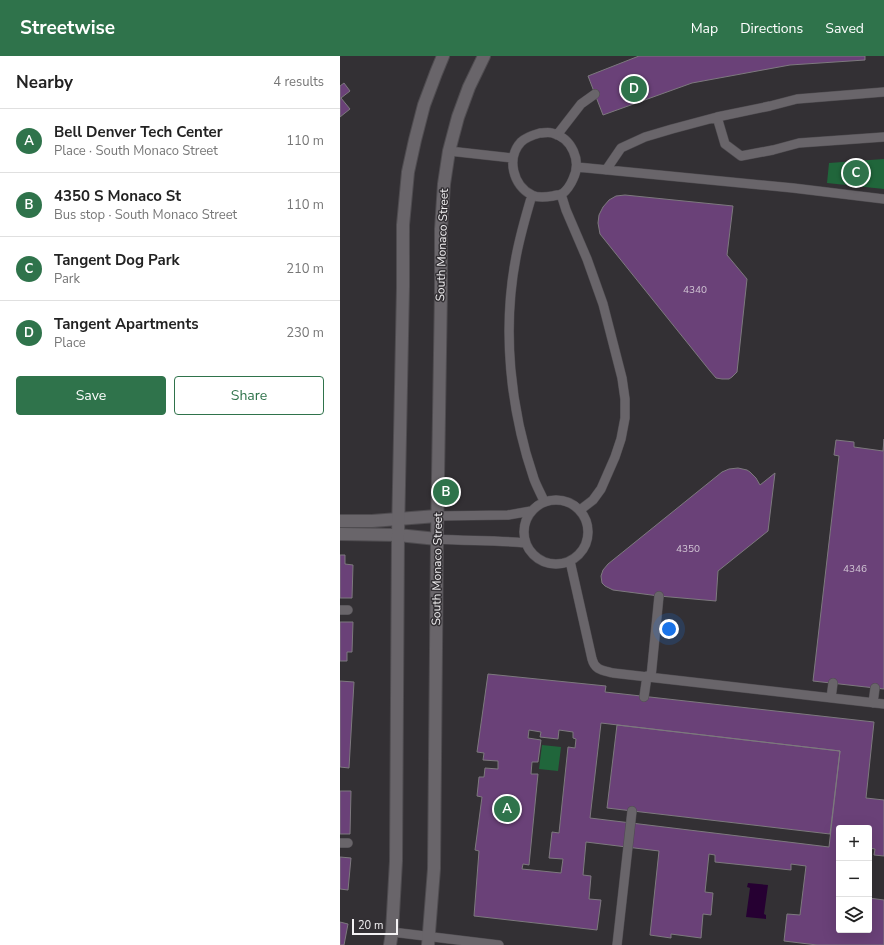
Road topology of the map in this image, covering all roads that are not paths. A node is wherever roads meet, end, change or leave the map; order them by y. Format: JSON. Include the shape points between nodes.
{"nodes":[{"id":1,"x":443,"y":56,"type":"edge"},
{"id":2,"x":484,"y":56,"type":"edge"},
{"id":3,"x":884,"y":92,"type":"edge"},
{"id":4,"x":595,"y":94,"type":"dead end"},
{"id":5,"x":717,"y":117,"type":"junction"},
{"id":6,"x":557,"y":135,"type":"junction"},
{"id":7,"x":884,"y":137,"type":"edge"},
{"id":8,"x":449,"y":150,"type":"junction"},
{"id":9,"x":513,"y":158,"type":"junction"},
{"id":10,"x":577,"y":167,"type":"junction"},
{"id":11,"x":606,"y":170,"type":"junction"},
{"id":12,"x":561,"y":194,"type":"junction"},
{"id":13,"x":532,"y":195,"type":"junction"},
{"id":14,"x":884,"y":199,"type":"edge"},
{"id":15,"x":544,"y":501,"type":"junction"},
{"id":16,"x":580,"y":510,"type":"junction"},
{"id":17,"x":531,"y":511,"type":"junction"},
{"id":18,"x":437,"y":516,"type":"junction"},
{"id":19,"x":399,"y":519,"type":"junction"},
{"id":20,"x":340,"y":521,"type":"edge"},
{"id":21,"x":340,"y":534,"type":"edge"},
{"id":22,"x":398,"y":536,"type":"junction"},
{"id":23,"x":436,"y":539,"type":"junction"},
{"id":24,"x":525,"y":543,"type":"junction"},
{"id":25,"x":570,"y":561,"type":"junction"},
{"id":26,"x":659,"y":596,"type":"dead end"},
{"id":27,"x":649,"y":677,"type":"junction"},
{"id":28,"x":833,"y":683,"type":"dead end"},
{"id":29,"x":875,"y":688,"type":"dead end"},
{"id":30,"x":644,"y":697,"type":"dead end"},
{"id":31,"x":831,"y":698,"type":"junction"},
{"id":32,"x":873,"y":703,"type":"junction"},
{"id":33,"x":884,"y":704,"type":"edge"},
{"id":34,"x":632,"y":811,"type":"dead end"},
{"id":35,"x":392,"y":932,"type":"junction"},
{"id":36,"x":428,"y":941,"type":"edge"},
{"id":37,"x":390,"y":945,"type":"edge"},
{"id":38,"x":499,"y":945,"type":"edge"},
{"id":39,"x":617,"y":945,"type":"edge"}],
"edges":[{"from":1,"to":19,"type":"main road","via":[[424,105],[415,140],[408,172],[403,224]]},
{"from":2,"to":8,"type":"main road","name":"South Monaco Street","via":[[469,87]]},
{"from":3,"to":5,"type":"lane","via":[[797,99]]},
{"from":4,"to":6,"type":"lane","via":[[581,104]]},
{"from":5,"to":7,"type":"lane","via":[[725,144],[741,156],[799,143]]},
{"from":5,"to":11,"type":"lane","via":[[645,137],[621,148]]},
{"from":6,"to":9,"type":"lane","via":[[540,132],[531,135],[517,147]]},
{"from":6,"to":10,"type":"lane","via":[[569,143],[575,152]]},
{"from":8,"to":9,"type":"lane"},
{"from":8,"to":18,"type":"main road","name":"South Monaco Street","via":[[441,229]]},
{"from":9,"to":13,"type":"lane","via":[[517,182]]},
{"from":10,"to":11,"type":"lane"},
{"from":10,"to":12,"type":"lane","via":[[573,181]]},
{"from":11,"to":14,"type":"lane"},
{"from":12,"to":13,"type":"lane","via":[[545,197]]},
{"from":12,"to":16,"type":"lane","via":[[603,304],[625,399],[625,418],[616,457],[601,489],[593,500]]},
{"from":13,"to":15,"type":"lane","via":[[516,258],[511,292],[510,368],[524,444],[534,480]]},
{"from":15,"to":16,"type":"lane","via":[[568,501]]},
{"from":15,"to":17,"type":"lane"},
{"from":16,"to":25,"type":"lane","via":[[588,528],[587,540],[581,552]]},
{"from":17,"to":18,"type":"lane"},
{"from":17,"to":24,"type":"lane","via":[[526,518]]},
{"from":18,"to":19,"type":"main road"},
{"from":18,"to":23,"type":"main road","name":"South Monaco Street"},
{"from":19,"to":20,"type":"main road"},
{"from":19,"to":22,"type":"main road"},
{"from":21,"to":22,"type":"main road"},
{"from":22,"to":23,"type":"main road"},
{"from":22,"to":35,"type":"main road","via":[[396,832]]},
{"from":23,"to":24,"type":"lane"},
{"from":23,"to":36,"type":"main road","name":"South Monaco Street","via":[[434,869]]},
{"from":24,"to":25,"type":"lane","via":[[537,558],[554,564]]},
{"from":25,"to":27,"type":"lane","via":[[595,666],[601,670]]},
{"from":26,"to":27,"type":"lane"},
{"from":27,"to":30,"type":"lane"},
{"from":27,"to":31,"type":"lane"},
{"from":28,"to":31,"type":"lane"},
{"from":29,"to":32,"type":"lane"},
{"from":31,"to":32,"type":"lane"},
{"from":32,"to":33,"type":"lane"},
{"from":34,"to":39,"type":"lane"},
{"from":35,"to":36,"type":"lane"},
{"from":35,"to":37,"type":"main road"},
{"from":36,"to":38,"type":"lane"}]}
